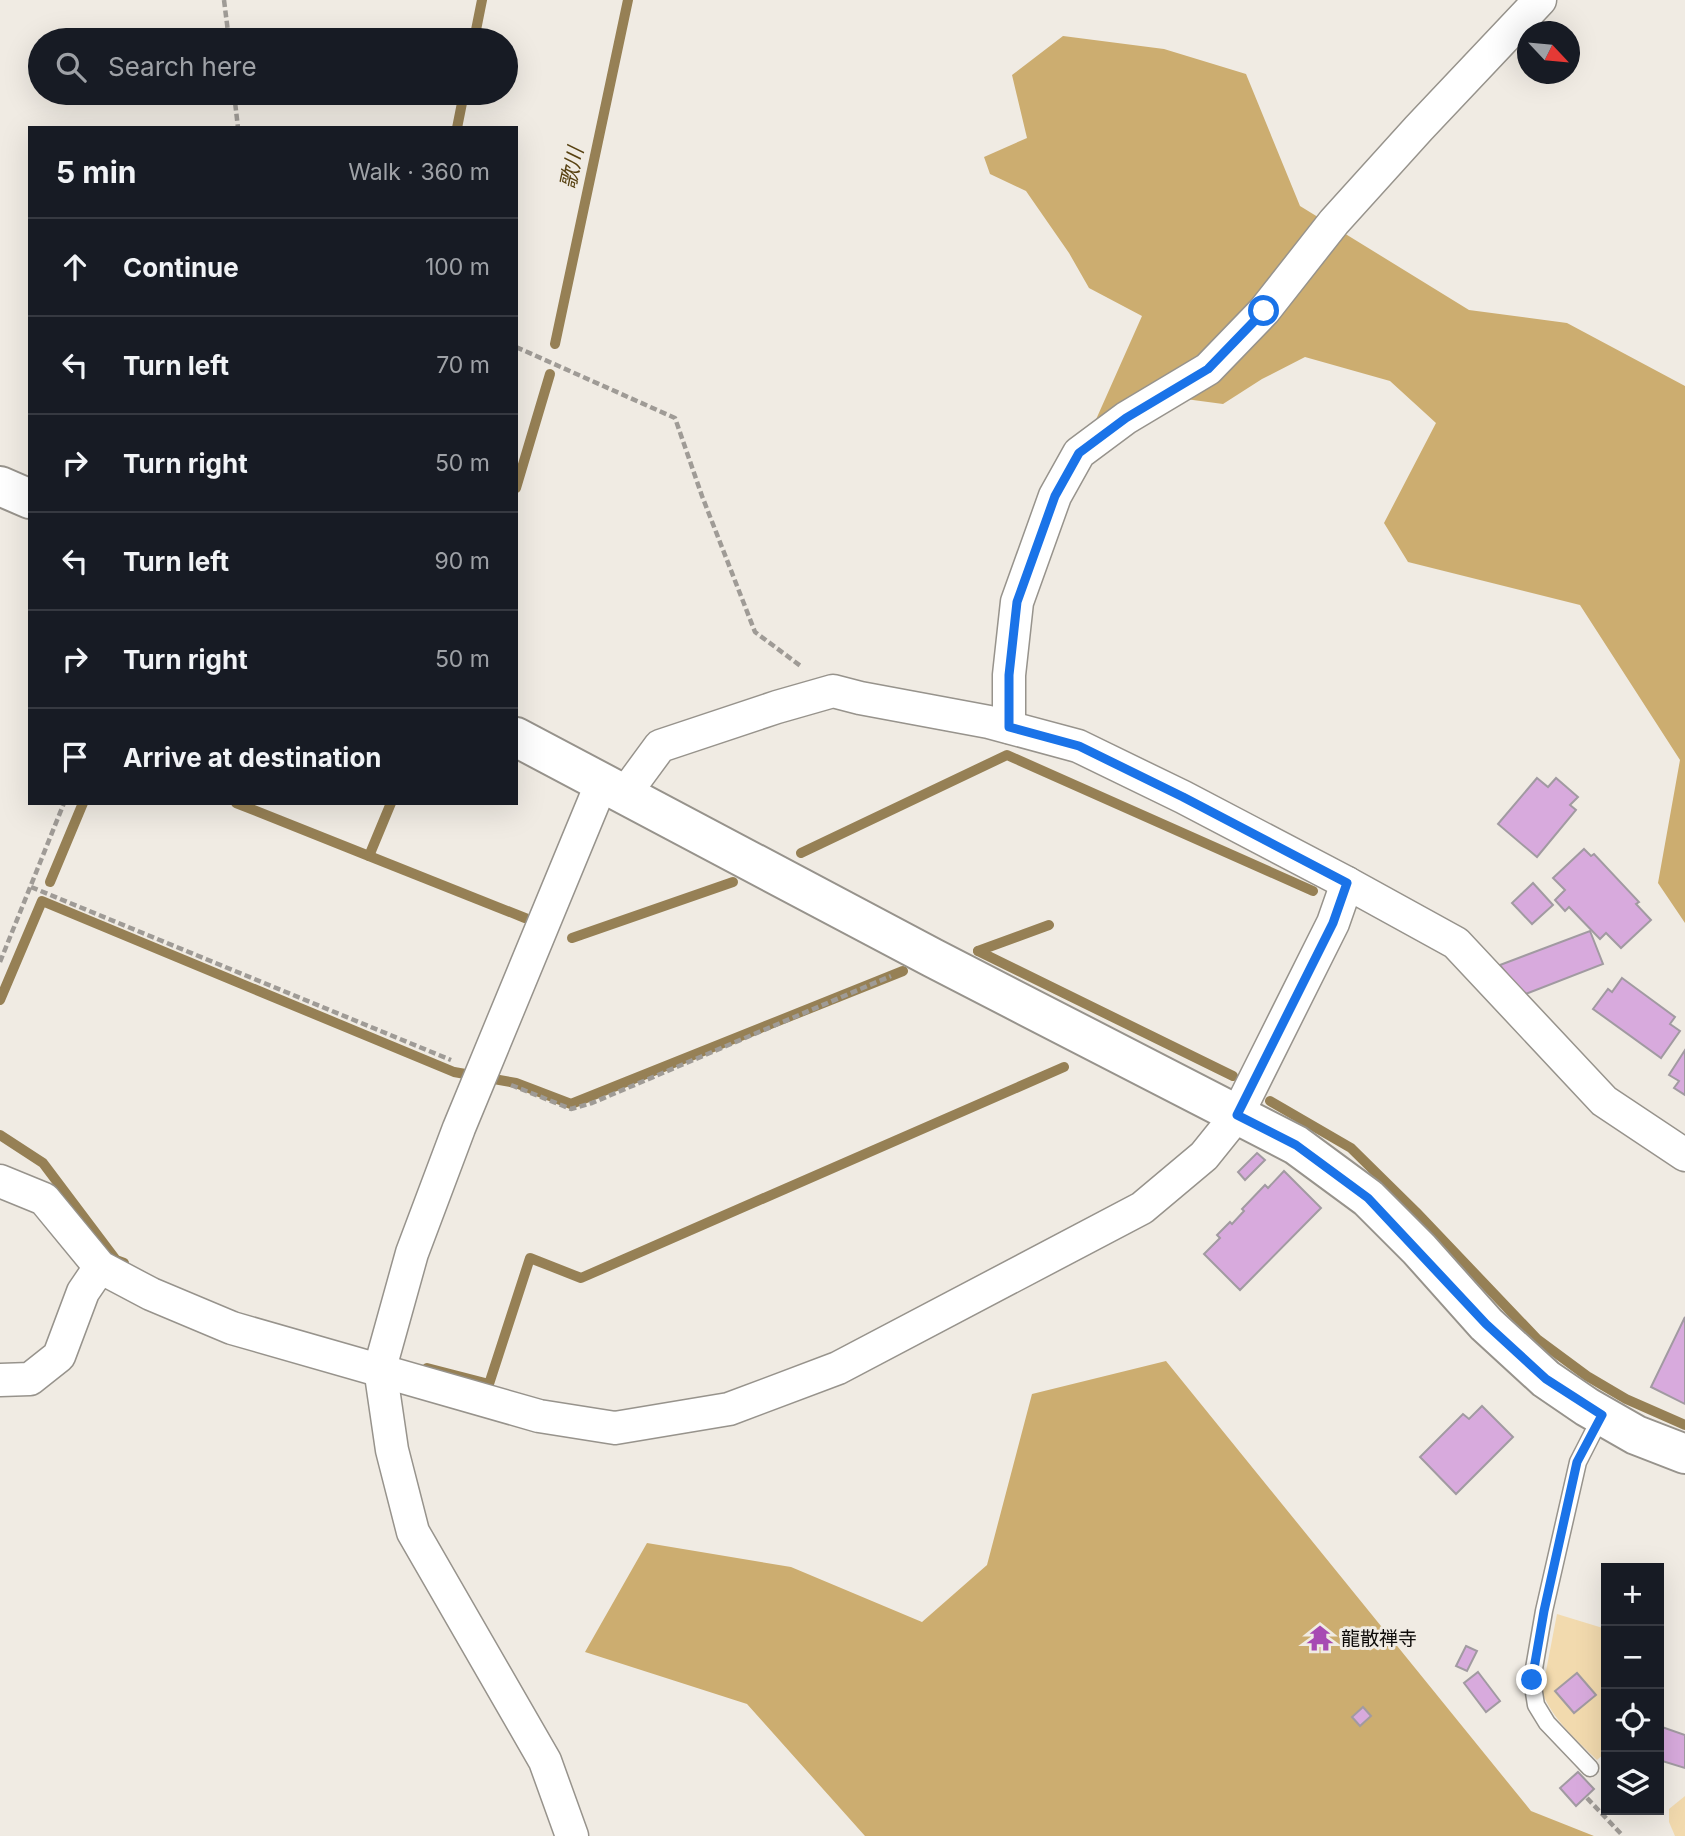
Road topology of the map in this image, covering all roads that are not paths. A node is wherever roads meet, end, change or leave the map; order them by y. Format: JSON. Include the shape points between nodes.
{"nodes":[{"id":1,"x":1540,"y":0,"type":"edge"},
{"id":2,"x":0,"y":486,"type":"edge"},
{"id":3,"x":28,"y":498,"type":"edge"},
{"id":4,"x":1009,"y":727,"type":"junction"},
{"id":5,"x":518,"y":738,"type":"edge"},
{"id":6,"x":613,"y":789,"type":"junction"},
{"id":7,"x":1347,"y":883,"type":"junction"},
{"id":8,"x":1237,"y":1115,"type":"junction"},
{"id":9,"x":1685,"y":1154,"type":"edge"},
{"id":10,"x":0,"y":1181,"type":"edge"},
{"id":11,"x":100,"y":1267,"type":"junction"},
{"id":12,"x":380,"y":1368,"type":"junction"},
{"id":13,"x":0,"y":1380,"type":"edge"},
{"id":14,"x":1602,"y":1415,"type":"junction"},
{"id":15,"x":1685,"y":1454,"type":"edge"},
{"id":16,"x":1590,"y":1768,"type":"dead end"},
{"id":17,"x":572,"y":1836,"type":"edge"}],
"edges":[{"from":1,"to":4,"type":"street","via":[[1334,222],[1264,311],[1208,369],[1126,418],[1079,453],[1055,496],[1017,602]]},
{"from":2,"to":3,"type":"street"},
{"from":4,"to":6,"type":"street","via":[[833,691],[660,746]]},
{"from":4,"to":7,"type":"street","via":[[1079,746]]},
{"from":5,"to":6,"type":"street"},
{"from":6,"to":8,"type":"street"},
{"from":6,"to":12,"type":"street","via":[[459,1128],[412,1253]]},
{"from":7,"to":8,"type":"street","via":[[1333,923]]},
{"from":7,"to":9,"type":"street","via":[[1456,943],[1604,1101]]},
{"from":8,"to":12,"type":"street","via":[[1204,1156],[1142,1208],[838,1368],[729,1409],[615,1428],[539,1416]]},
{"from":8,"to":14,"type":"street","via":[[1296,1145],[1368,1198],[1496,1333],[1546,1379]]},
{"from":10,"to":11,"type":"street","via":[[44,1199]]},
{"from":11,"to":12,"type":"street","via":[[232,1328]]},
{"from":11,"to":13,"type":"street","via":[[83,1292],[59,1356],[30,1379]]},
{"from":12,"to":17,"type":"street","via":[[392,1450],[413,1532],[545,1761]]},
{"from":14,"to":15,"type":"street","via":[[1636,1435]]},
{"from":14,"to":16,"type":"lane","via":[[1577,1462],[1532,1680],[1536,1705],[1547,1723]]}]}
